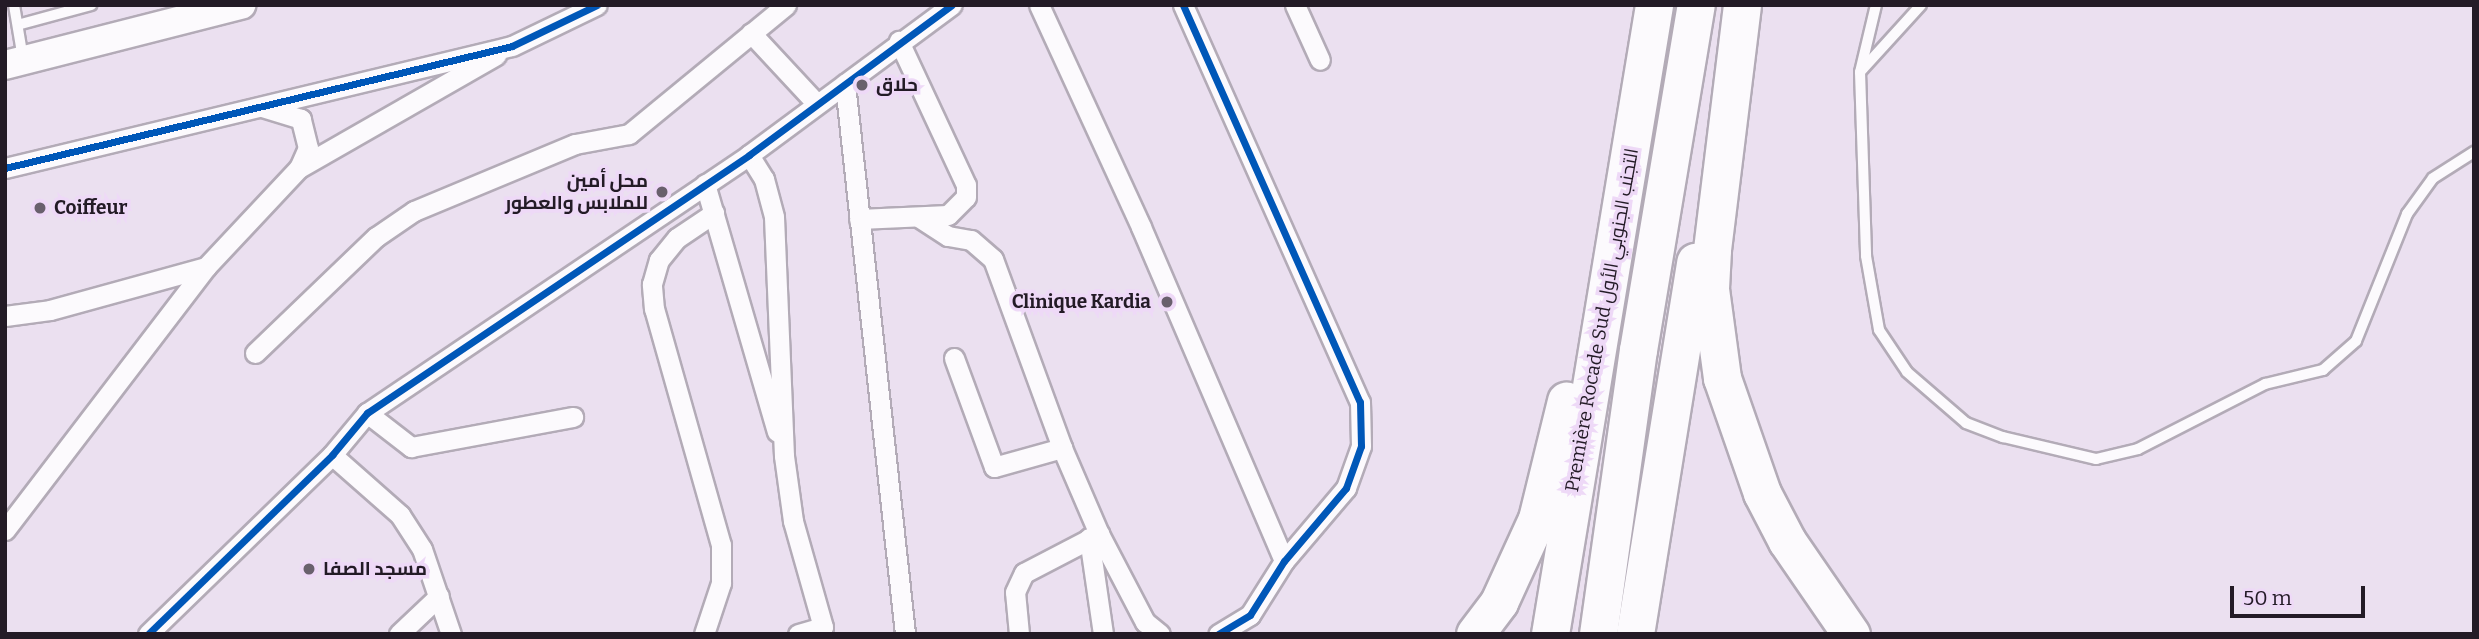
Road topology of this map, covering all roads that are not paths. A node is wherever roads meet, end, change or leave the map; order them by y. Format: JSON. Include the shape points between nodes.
{"nodes":[{"id":1,"x":14,"y":5,"type":"edge"},
{"id":2,"x":91,"y":5,"type":"edge"},
{"id":3,"x":241,"y":5,"type":"edge"},
{"id":4,"x":597,"y":5,"type":"edge"},
{"id":5,"x":786,"y":5,"type":"edge"},
{"id":6,"x":952,"y":5,"type":"edge"},
{"id":7,"x":1039,"y":5,"type":"edge"},
{"id":8,"x":1295,"y":5,"type":"edge"},
{"id":9,"x":1654,"y":5,"type":"edge"},
{"id":10,"x":1696,"y":5,"type":"edge"},
{"id":11,"x":1742,"y":5,"type":"edge"},
{"id":12,"x":1876,"y":5,"type":"edge"},
{"id":13,"x":1922,"y":5,"type":"edge"},
{"id":14,"x":1184,"y":6,"type":"edge"},
{"id":15,"x":21,"y":24,"type":"junction"},
{"id":16,"x":751,"y":33,"type":"junction"},
{"id":17,"x":899,"y":41,"type":"junction"},
{"id":18,"x":512,"y":46,"type":"junction"},
{"id":19,"x":1320,"y":60,"type":"dead end"},
{"id":20,"x":14,"y":62,"type":"edge"},
{"id":21,"x":1860,"y":72,"type":"junction"},
{"id":22,"x":845,"y":84,"type":"junction"},
{"id":23,"x":817,"y":103,"type":"junction"},
{"id":24,"x":260,"y":107,"type":"junction"},
{"id":25,"x":2474,"y":152,"type":"edge"},
{"id":26,"x":749,"y":155,"type":"junction"},
{"id":27,"x":5,"y":168,"type":"edge"},
{"id":28,"x":299,"y":169,"type":"junction"},
{"id":29,"x":705,"y":184,"type":"junction"},
{"id":30,"x":714,"y":214,"type":"junction"},
{"id":31,"x":1622,"y":215,"type":"junction"},
{"id":32,"x":920,"y":218,"type":"junction"},
{"id":33,"x":859,"y":219,"type":"junction"},
{"id":34,"x":206,"y":267,"type":"junction"},
{"id":35,"x":5,"y":316,"type":"edge"},
{"id":36,"x":256,"y":353,"type":"dead end"},
{"id":37,"x":954,"y":358,"type":"dead end"},
{"id":38,"x":368,"y":412,"type":"junction"},
{"id":39,"x":573,"y":417,"type":"dead end"},
{"id":40,"x":1062,"y":449,"type":"junction"},
{"id":41,"x":332,"y":455,"type":"junction"},
{"id":42,"x":784,"y":457,"type":"junction"},
{"id":43,"x":5,"y":530,"type":"edge"},
{"id":44,"x":1094,"y":536,"type":"junction"},
{"id":45,"x":1284,"y":561,"type":"junction"},
{"id":46,"x":439,"y":596,"type":"junction"},
{"id":47,"x":148,"y":634,"type":"edge"},
{"id":48,"x":399,"y":634,"type":"edge"},
{"id":49,"x":450,"y":634,"type":"edge"},
{"id":50,"x":704,"y":634,"type":"edge"},
{"id":51,"x":799,"y":634,"type":"edge"},
{"id":52,"x":905,"y":634,"type":"edge"},
{"id":53,"x":1019,"y":634,"type":"edge"},
{"id":54,"x":1103,"y":634,"type":"edge"},
{"id":55,"x":1160,"y":634,"type":"edge"},
{"id":56,"x":1218,"y":634,"type":"edge"},
{"id":57,"x":1475,"y":634,"type":"edge"},
{"id":58,"x":1550,"y":634,"type":"edge"},
{"id":59,"x":1598,"y":634,"type":"edge"},
{"id":60,"x":1635,"y":634,"type":"edge"},
{"id":61,"x":1851,"y":634,"type":"edge"}],
"edges":[{"from":1,"to":15,"type":"lane"},
{"from":2,"to":15,"type":"lane"},
{"from":3,"to":20,"type":"main road"},
{"from":4,"to":18,"type":"street"},
{"from":5,"to":16,"type":"street"},
{"from":6,"to":17,"type":"street"},
{"from":7,"to":45,"type":"street","via":[[1142,227]]},
{"from":8,"to":19,"type":"street"},
{"from":9,"to":31,"type":"highway","name":"Première Rocade Sud التجنب الجنوبي الأول"},
{"from":10,"to":59,"type":"highway","name":"Première Rocade Sud التجنب الجنوبي الأول","via":[[1638,350]]},
{"from":11,"to":60,"type":"highway"},
{"from":11,"to":61,"type":"highway","via":[[1712,250],[1710,289],[1722,378],[1762,493],[1787,541]]},
{"from":12,"to":21,"type":"lane"},
{"from":13,"to":21,"type":"lane"},
{"from":14,"to":45,"type":"street","via":[[1360,402],[1361,446],[1346,488]]},
{"from":15,"to":20,"type":"lane"},
{"from":16,"to":23,"type":"street"},
{"from":16,"to":36,"type":"street","via":[[629,134],[575,144],[414,211],[376,237]]},
{"from":17,"to":22,"type":"street"},
{"from":17,"to":32,"type":"street","via":[[966,185],[965,198],[948,215]]},
{"from":18,"to":24,"type":"street"},
{"from":18,"to":28,"type":"street"},
{"from":21,"to":25,"type":"lane","via":[[1866,256],[1879,330],[1907,372],[1966,424],[2096,459],[2138,449],[2222,403],[2337,361],[2356,341],[2407,214],[2433,178]]},
{"from":22,"to":23,"type":"street"},
{"from":22,"to":33,"type":"street"},
{"from":23,"to":26,"type":"street"},
{"from":24,"to":27,"type":"street"},
{"from":24,"to":28,"type":"street","via":[[301,119],[308,148]]},
{"from":26,"to":29,"type":"street"},
{"from":26,"to":42,"type":"street","via":[[764,179],[774,217]]},
{"from":28,"to":34,"type":"street"},
{"from":29,"to":30,"type":"street"},
{"from":29,"to":38,"type":"street"},
{"from":30,"to":42,"type":"street"},
{"from":30,"to":50,"type":"street","via":[[677,238],[659,260],[652,284],[654,309],[721,545],[721,583]]},
{"from":31,"to":57,"type":"highway","via":[[1536,519],[1499,602]]},
{"from":31,"to":58,"type":"highway","name":"Première Rocade Sud التجنب الجنوبي الأول"},
{"from":32,"to":33,"type":"street"},
{"from":32,"to":40,"type":"street","via":[[948,236],[971,240],[993,258]]},
{"from":33,"to":52,"type":"street"},
{"from":34,"to":35,"type":"street","via":[[50,310]]},
{"from":34,"to":43,"type":"street"},
{"from":37,"to":40,"type":"street","via":[[994,467]]},
{"from":38,"to":39,"type":"street","via":[[411,447]]},
{"from":38,"to":41,"type":"street"},
{"from":40,"to":44,"type":"street"},
{"from":41,"to":46,"type":"street","via":[[400,515],[422,549]]},
{"from":41,"to":47,"type":"street"},
{"from":42,"to":51,"type":"street","via":[[793,520],[823,627]]},
{"from":44,"to":53,"type":"street","via":[[1030,569],[1020,580],[1015,599]]},
{"from":44,"to":54,"type":"street"},
{"from":44,"to":55,"type":"street","via":[[1144,622]]},
{"from":45,"to":56,"type":"street","via":[[1250,615]]},
{"from":46,"to":48,"type":"street"},
{"from":46,"to":49,"type":"street"}]}
